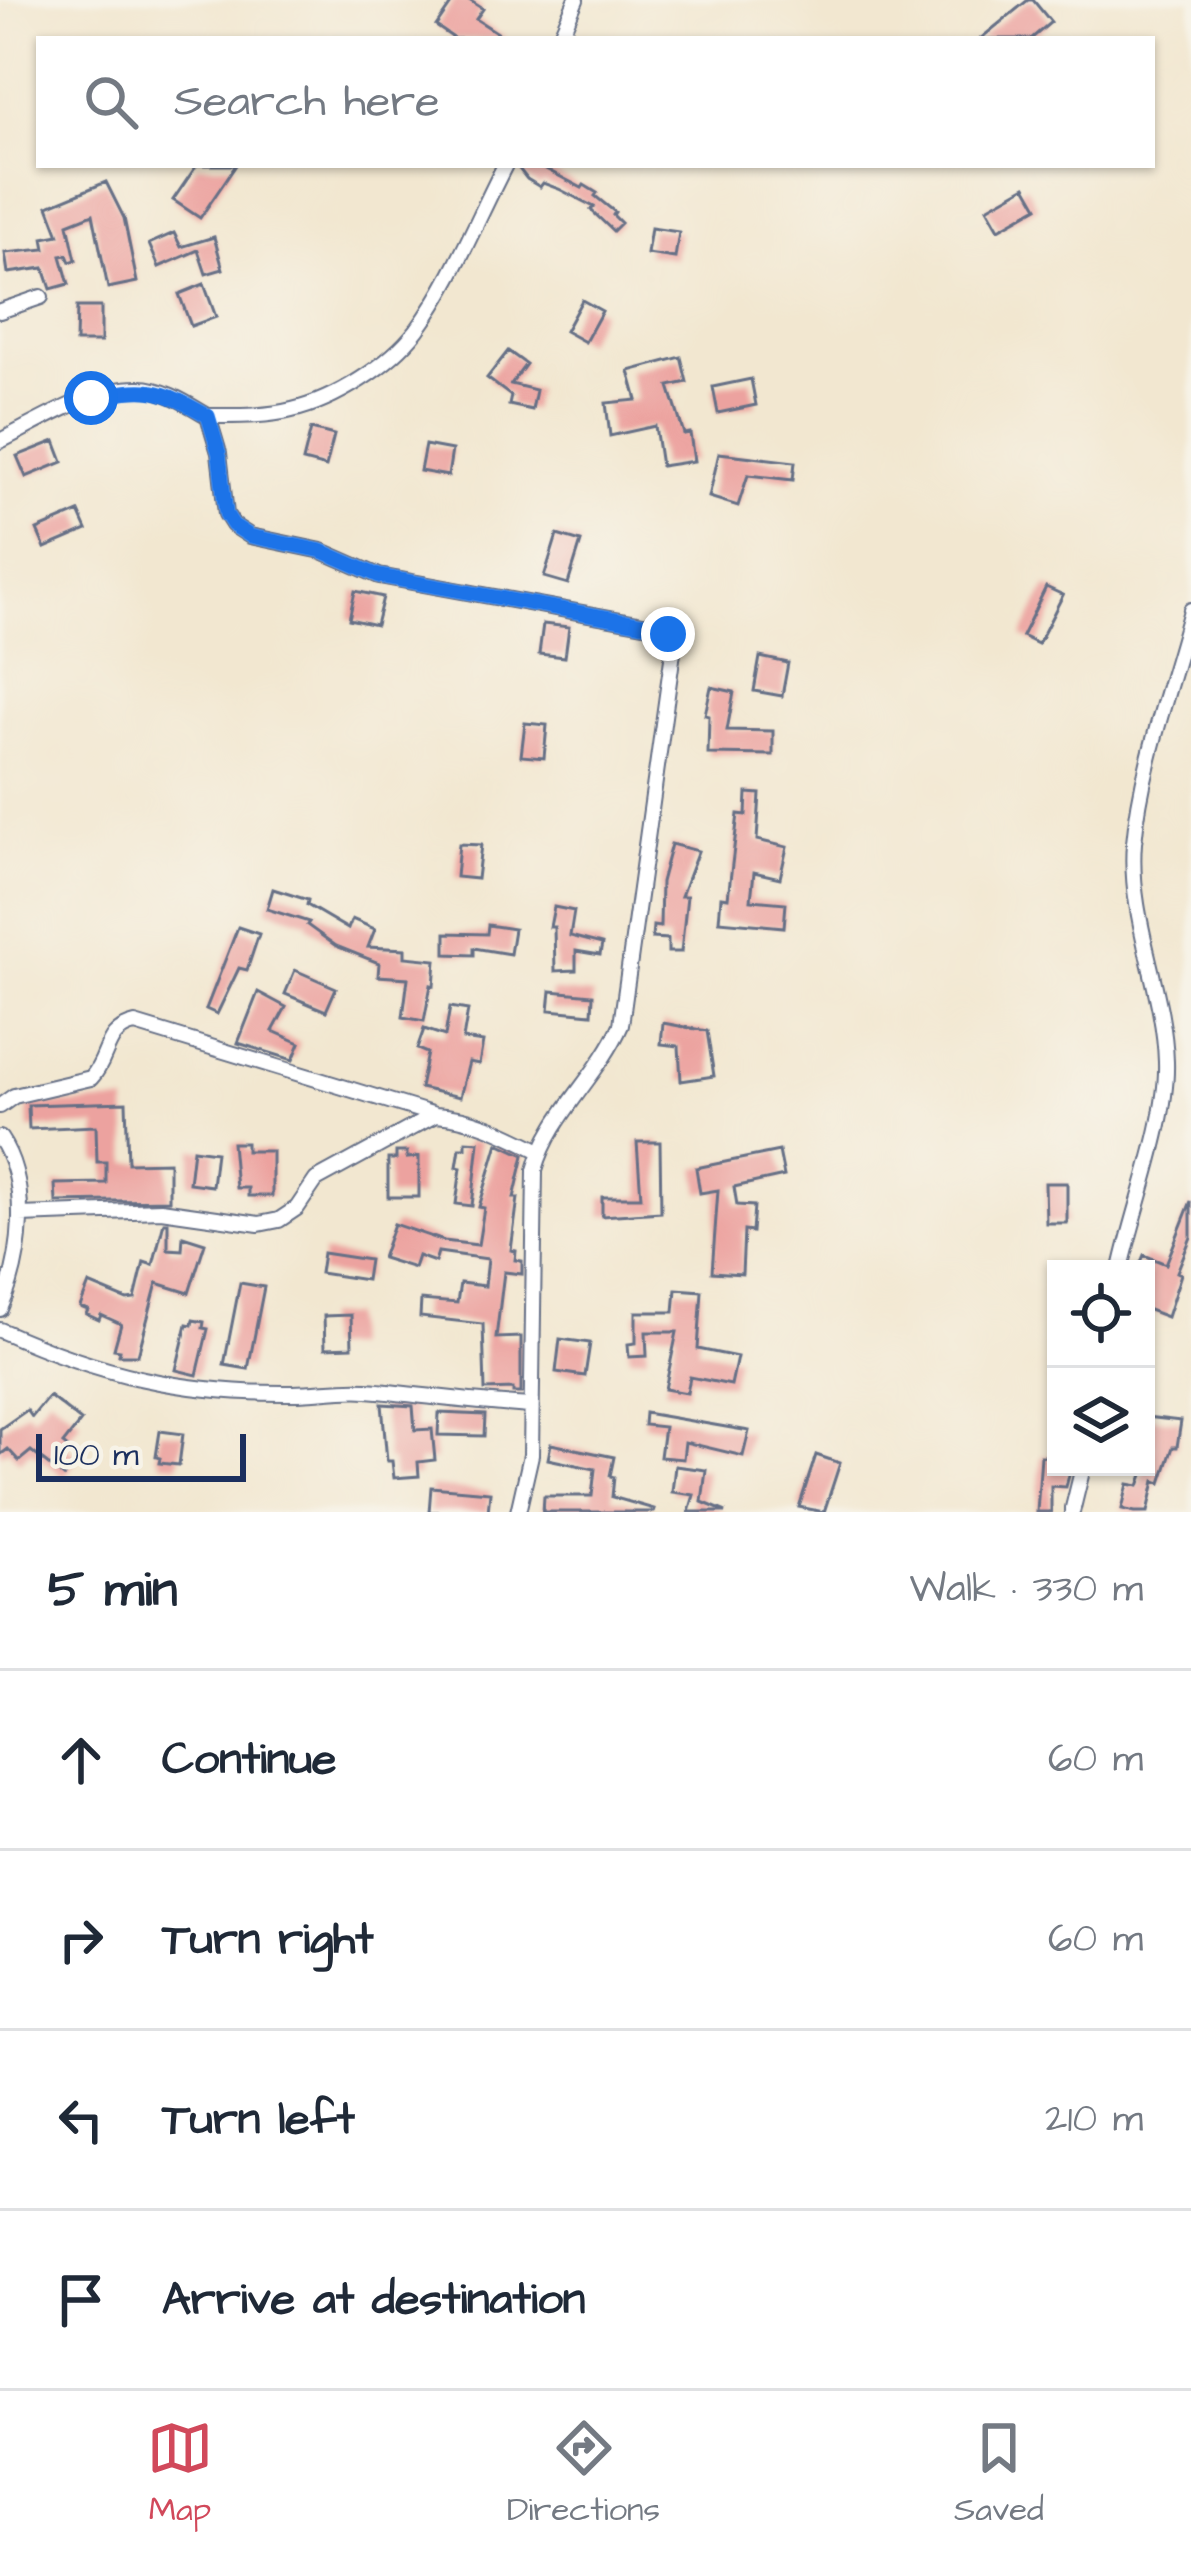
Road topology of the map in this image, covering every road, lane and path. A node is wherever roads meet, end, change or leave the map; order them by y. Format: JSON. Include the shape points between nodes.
{"nodes":[{"id":1,"x":576,"y":0,"type":"edge"},
{"id":2,"x":560,"y":36,"type":"edge"},
{"id":3,"x":503,"y":168,"type":"edge"},
{"id":4,"x":41,"y":297,"type":"dead end"},
{"id":5,"x":0,"y":310,"type":"edge"},
{"id":6,"x":208,"y":416,"type":"junction"},
{"id":7,"x":0,"y":441,"type":"edge"},
{"id":8,"x":1191,"y":610,"type":"edge"},
{"id":9,"x":0,"y":1106,"type":"edge"},
{"id":10,"x":435,"y":1115,"type":"junction"},
{"id":11,"x":0,"y":1138,"type":"edge"},
{"id":12,"x":540,"y":1151,"type":"junction"},
{"id":13,"x":20,"y":1215,"type":"junction"},
{"id":14,"x":1123,"y":1260,"type":"edge"},
{"id":15,"x":0,"y":1309,"type":"edge"},
{"id":16,"x":0,"y":1330,"type":"edge"},
{"id":17,"x":531,"y":1406,"type":"junction"},
{"id":18,"x":1081,"y":1476,"type":"edge"},
{"id":19,"x":518,"y":1512,"type":"edge"},
{"id":20,"x":1072,"y":1512,"type":"edge"}],
"edges":[{"from":1,"to":2,"type":"street"},
{"from":3,"to":6,"type":"street","via":[[432,306],[398,350],[298,409]]},
{"from":4,"to":5,"type":"street"},
{"from":6,"to":7,"type":"street","via":[[140,388],[91,398]]},
{"from":6,"to":12,"type":"street","via":[[226,514],[250,536],[322,551],[379,576],[668,634],[673,652],[621,1025]]},
{"from":8,"to":14,"type":"street","via":[[1133,848],[1167,1067]]},
{"from":9,"to":10,"type":"street","via":[[91,1078],[115,1032],[135,1024]]},
{"from":10,"to":12,"type":"street","via":[[502,1131]]},
{"from":10,"to":13,"type":"street","via":[[316,1180],[279,1220],[161,1210]]},
{"from":11,"to":13,"type":"street","via":[[14,1158]]},
{"from":12,"to":17,"type":"street"},
{"from":13,"to":15,"type":"street"},
{"from":16,"to":17,"type":"street","via":[[62,1358],[167,1386],[362,1390]]},
{"from":17,"to":19,"type":"street"},
{"from":18,"to":20,"type":"street"}]}
